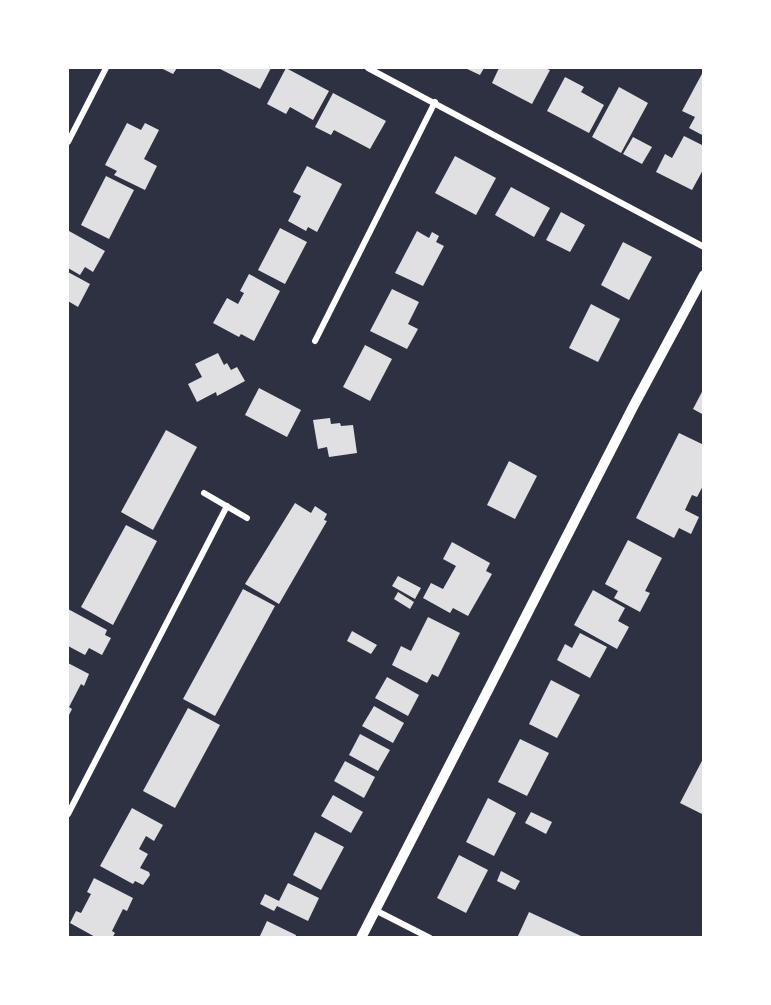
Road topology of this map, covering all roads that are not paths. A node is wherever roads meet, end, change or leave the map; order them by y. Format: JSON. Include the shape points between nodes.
{"nodes":[{"id":1,"x":106,"y":68,"type":"edge"},
{"id":2,"x":368,"y":68,"type":"edge"},
{"id":3,"x":435,"y":102,"type":"junction"},
{"id":4,"x":68,"y":142,"type":"edge"},
{"id":5,"x":704,"y":247,"type":"edge"},
{"id":6,"x":704,"y":275,"type":"edge"},
{"id":7,"x":315,"y":341,"type":"dead end"},
{"id":8,"x":204,"y":493,"type":"dead end"},
{"id":9,"x":227,"y":506,"type":"junction"},
{"id":10,"x":248,"y":518,"type":"dead end"},
{"id":11,"x":68,"y":814,"type":"edge"},
{"id":12,"x":375,"y":910,"type":"junction"},
{"id":13,"x":361,"y":938,"type":"edge"},
{"id":14,"x":430,"y":938,"type":"edge"}],
"edges":[{"from":1,"to":4,"type":"street"},
{"from":2,"to":3,"type":"street"},
{"from":3,"to":5,"type":"street"},
{"from":3,"to":7,"type":"street"},
{"from":6,"to":12,"type":"street"},
{"from":8,"to":9,"type":"street"},
{"from":9,"to":10,"type":"street"},
{"from":9,"to":11,"type":"street"},
{"from":12,"to":13,"type":"street"},
{"from":12,"to":14,"type":"street"}]}
